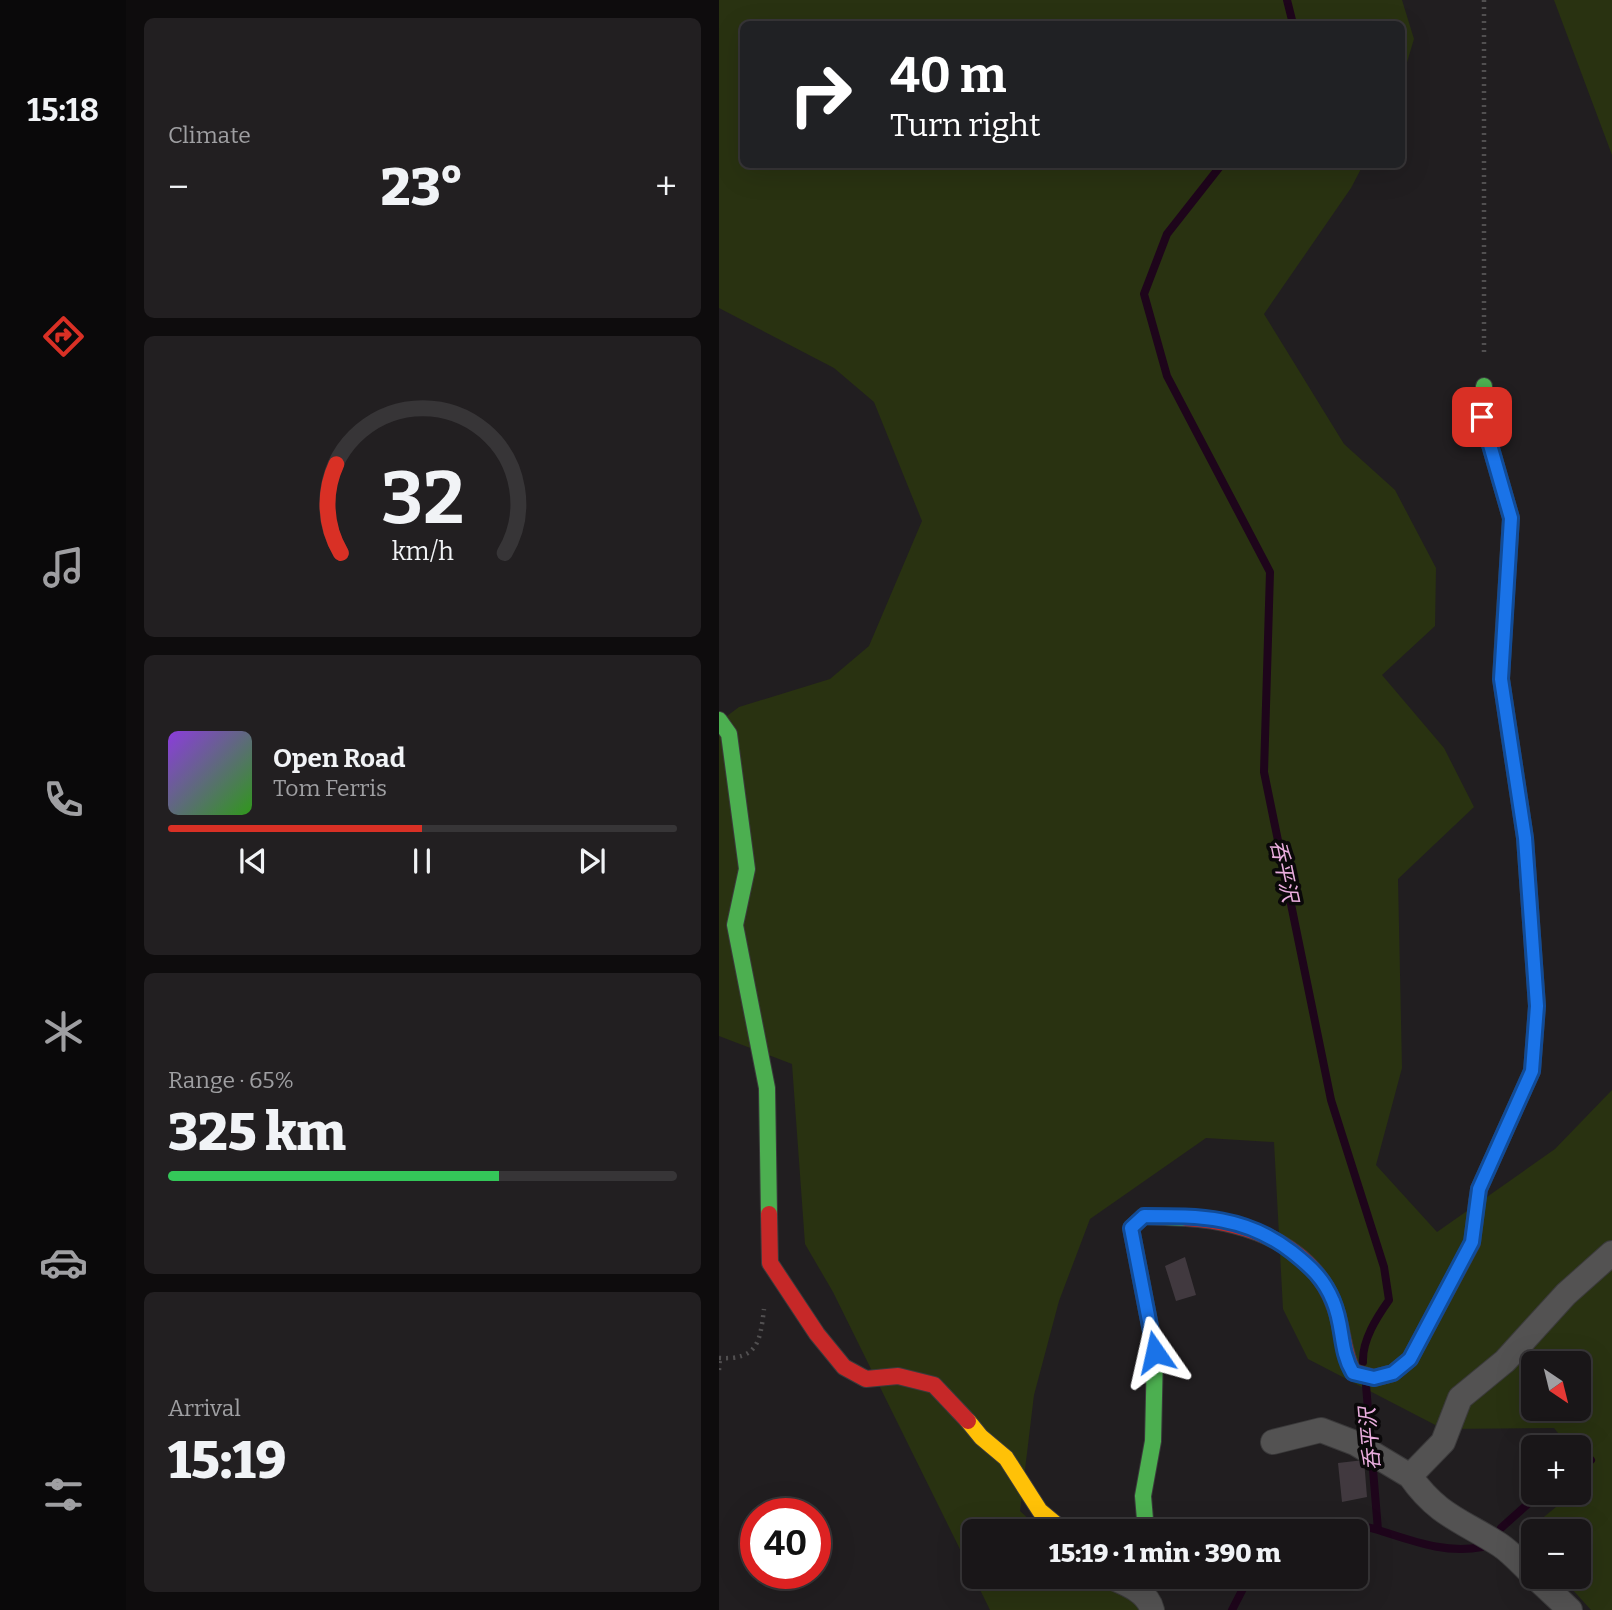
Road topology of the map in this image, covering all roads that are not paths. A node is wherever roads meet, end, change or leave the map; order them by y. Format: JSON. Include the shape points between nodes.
{"nodes":[{"id":1,"x":1484,"y":386,"type":"road end"},
{"id":2,"x":719,"y":720,"type":"edge"},
{"id":3,"x":1612,"y":1252,"type":"edge"},
{"id":4,"x":1273,"y":1442,"type":"dead end"},
{"id":5,"x":1410,"y":1476,"type":"junction"},
{"id":6,"x":1050,"y":1519,"type":"edge"},
{"id":7,"x":1145,"y":1519,"type":"edge"},
{"id":8,"x":1521,"y":1564,"type":"edge"},
{"id":9,"x":1548,"y":1589,"type":"edge"},
{"id":10,"x":1570,"y":1610,"type":"edge"}],
"edges":[{"from":1,"to":7,"type":"street","via":[[1482,417],[1511,518],[1501,679],[1526,851],[1537,1006],[1532,1071],[1483,1177],[1472,1242],[1410,1359],[1393,1373],[1374,1378],[1353,1373],[1343,1356],[1343,1327],[1318,1273],[1270,1235],[1230,1221],[1190,1216],[1144,1216],[1131,1228],[1155,1352]]},
{"from":2,"to":6,"type":"street","via":[[729,734],[748,869],[735,925],[767,1088],[770,1263],[844,1367],[866,1379],[898,1376],[934,1385],[1006,1458]]},
{"from":3,"to":5,"type":"street","via":[[1505,1361],[1460,1398],[1443,1442]]},
{"from":4,"to":5,"type":"street","via":[[1321,1430],[1355,1443]]},
{"from":5,"to":8,"type":"street","via":[[1448,1517],[1502,1546]]},
{"from":9,"to":10,"type":"street"}]}
